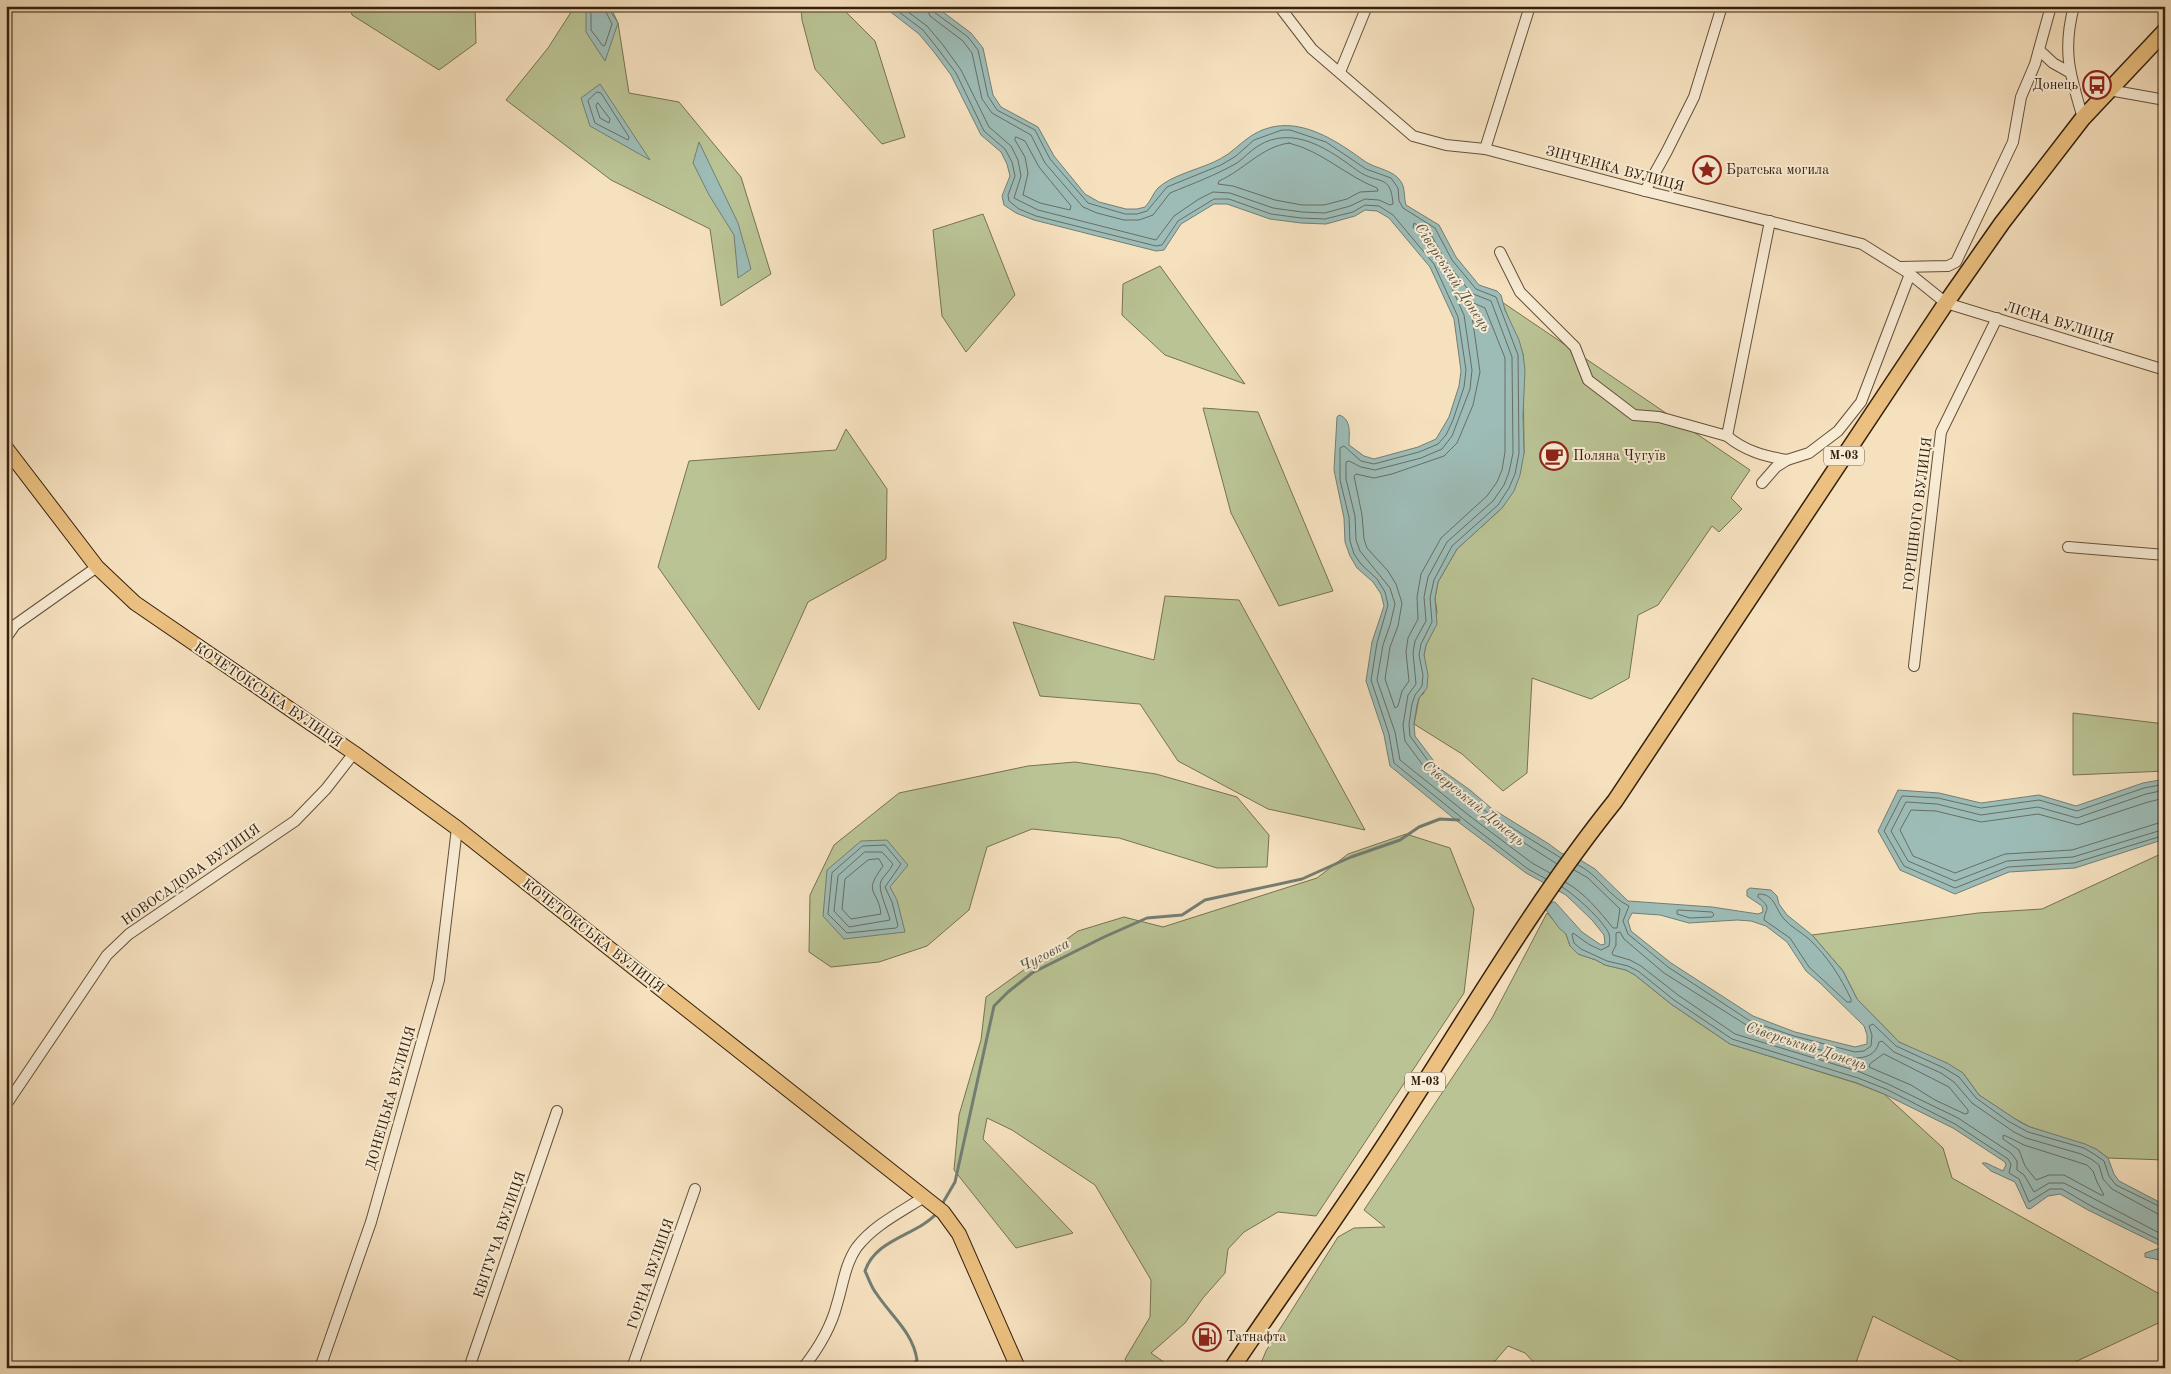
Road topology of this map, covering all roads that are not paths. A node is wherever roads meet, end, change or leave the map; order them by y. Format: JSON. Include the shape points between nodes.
{"nodes":[{"id":1,"x":1279,"y":6,"type":"edge"},
{"id":2,"x":1367,"y":6,"type":"edge"},
{"id":3,"x":1530,"y":6,"type":"edge"},
{"id":4,"x":1722,"y":6,"type":"edge"},
{"id":5,"x":2051,"y":6,"type":"edge"},
{"id":6,"x":2074,"y":6,"type":"edge"},
{"id":7,"x":2165,"y":30,"type":"edge"},
{"id":8,"x":2039,"y":50,"type":"junction"},
{"id":9,"x":1340,"y":72,"type":"junction"},
{"id":10,"x":2069,"y":72,"type":"junction"},
{"id":11,"x":2109,"y":90,"type":"junction"},
{"id":12,"x":2165,"y":100,"type":"edge"},
{"id":13,"x":2083,"y":118,"type":"junction"},
{"id":14,"x":1485,"y":149,"type":"junction"},
{"id":15,"x":1645,"y":191,"type":"junction"},
{"id":16,"x":1770,"y":221,"type":"junction"},
{"id":17,"x":1500,"y":252,"type":"dead end"},
{"id":18,"x":1899,"y":267,"type":"junction"},
{"id":19,"x":1910,"y":274,"type":"junction"},
{"id":20,"x":1946,"y":304,"type":"junction"},
{"id":21,"x":1997,"y":318,"type":"junction"},
{"id":22,"x":2165,"y":370,"type":"edge"},
{"id":23,"x":1727,"y":436,"type":"junction"},
{"id":24,"x":6,"y":448,"type":"edge"},
{"id":25,"x":1787,"y":460,"type":"junction"},
{"id":26,"x":1762,"y":483,"type":"dead end"},
{"id":27,"x":2068,"y":548,"type":"dead end"},
{"id":28,"x":2165,"y":555,"type":"edge"},
{"id":29,"x":97,"y":567,"type":"junction"},
{"id":30,"x":6,"y":638,"type":"edge"},
{"id":31,"x":1914,"y":666,"type":"dead end"},
{"id":32,"x":354,"y":753,"type":"junction"},
{"id":33,"x":458,"y":828,"type":"junction"},
{"id":34,"x":6,"y":1105,"type":"edge"},
{"id":35,"x":557,"y":1111,"type":"dead end"},
{"id":36,"x":695,"y":1188,"type":"dead end"},
{"id":37,"x":924,"y":1197,"type":"junction"},
{"id":38,"x":320,"y":1368,"type":"edge"},
{"id":39,"x":469,"y":1368,"type":"edge"},
{"id":40,"x":632,"y":1368,"type":"edge"},
{"id":41,"x":803,"y":1368,"type":"edge"},
{"id":42,"x":1018,"y":1368,"type":"edge"},
{"id":43,"x":1232,"y":1368,"type":"edge"}],
"edges":[{"from":1,"to":9,"type":"street","name":"ЗІНЧЕНКА ВУЛИЦЯ","via":[[1312,49]]},
{"from":2,"to":9,"type":"street"},
{"from":3,"to":14,"type":"street"},
{"from":4,"to":15,"type":"street","via":[[1694,97]]},
{"from":5,"to":8,"type":"street"},
{"from":6,"to":10,"type":"street","via":[[2068,36]]},
{"from":7,"to":11,"type":"highway","number":"М-03"},
{"from":8,"to":10,"type":"street"},
{"from":8,"to":18,"type":"street","via":[[2021,97],[2014,142],[1956,262],[1948,266]]},
{"from":9,"to":14,"type":"street","name":"ЗІНЧЕНКА ВУЛИЦЯ","via":[[1413,136],[1446,145]]},
{"from":10,"to":13,"type":"street"},
{"from":11,"to":12,"type":"street"},
{"from":11,"to":13,"type":"highway","number":"М-03"},
{"from":13,"to":20,"type":"highway","number":"М-03","via":[[2002,223]]},
{"from":14,"to":15,"type":"street","name":"ЗІНЧЕНКА ВУЛИЦЯ"},
{"from":15,"to":16,"type":"street","name":"ЗІНЧЕНКА ВУЛИЦЯ"},
{"from":16,"to":18,"type":"street","name":"ЗІНЧЕНКА ВУЛИЦЯ","via":[[1862,244]]},
{"from":16,"to":23,"type":"street"},
{"from":17,"to":23,"type":"street","via":[[1520,292],[1575,348],[1588,380],[1634,416],[1659,417]]},
{"from":18,"to":19,"type":"street","name":"ЗІНЧЕНКА ВУЛИЦЯ"},
{"from":19,"to":20,"type":"street","name":"ЗІНЧЕНКА ВУЛИЦЯ"},
{"from":19,"to":25,"type":"street","via":[[1861,402],[1838,431],[1809,453]]},
{"from":20,"to":21,"type":"street","name":"ЛІСНА ВУЛИЦЯ"},
{"from":20,"to":43,"type":"highway","number":"М-03","via":[[1620,794],[1540,904],[1391,1135]]},
{"from":21,"to":22,"type":"street","name":"ЛІСНА ВУЛИЦЯ"},
{"from":21,"to":31,"type":"street","name":"ГОРІШНОГО ВУЛИЦЯ","via":[[1941,432]]},
{"from":23,"to":25,"type":"street","via":[[1740,447]]},
{"from":24,"to":29,"type":"main road","name":"КОЧЕТОКСЬКА ВУЛИЦЯ"},
{"from":25,"to":26,"type":"street"},
{"from":27,"to":28,"type":"street"},
{"from":29,"to":30,"type":"street","via":[[15,625]]},
{"from":29,"to":32,"type":"main road","name":"КОЧЕТОКСЬКА ВУЛИЦЯ","via":[[129,598],[159,620]]},
{"from":32,"to":33,"type":"main road","name":"КОЧЕТОКСЬКА ВУЛИЦЯ"},
{"from":32,"to":34,"type":"street","name":"НОВОСАДОВА ВУЛИЦЯ","via":[[295,821],[128,934],[112,950]]},
{"from":33,"to":37,"type":"main road","name":"КОЧЕТОКСЬКА ВУЛИЦЯ"},
{"from":33,"to":38,"type":"street","name":"ДОНЕЦЬКА ВУЛИЦЯ","via":[[439,980],[371,1222]]},
{"from":35,"to":39,"type":"street","name":"КВІТУЧА ВУЛИЦЯ"},
{"from":36,"to":40,"type":"street","name":"ГОРНА ВУЛИЦЯ"},
{"from":37,"to":41,"type":"street","via":[[868,1234],[856,1249],[846,1268],[837,1305],[824,1336]]},
{"from":37,"to":42,"type":"main road","name":"КОЧЕТОКСЬКА ВУЛИЦЯ","via":[[939,1209],[959,1234]]}]}
